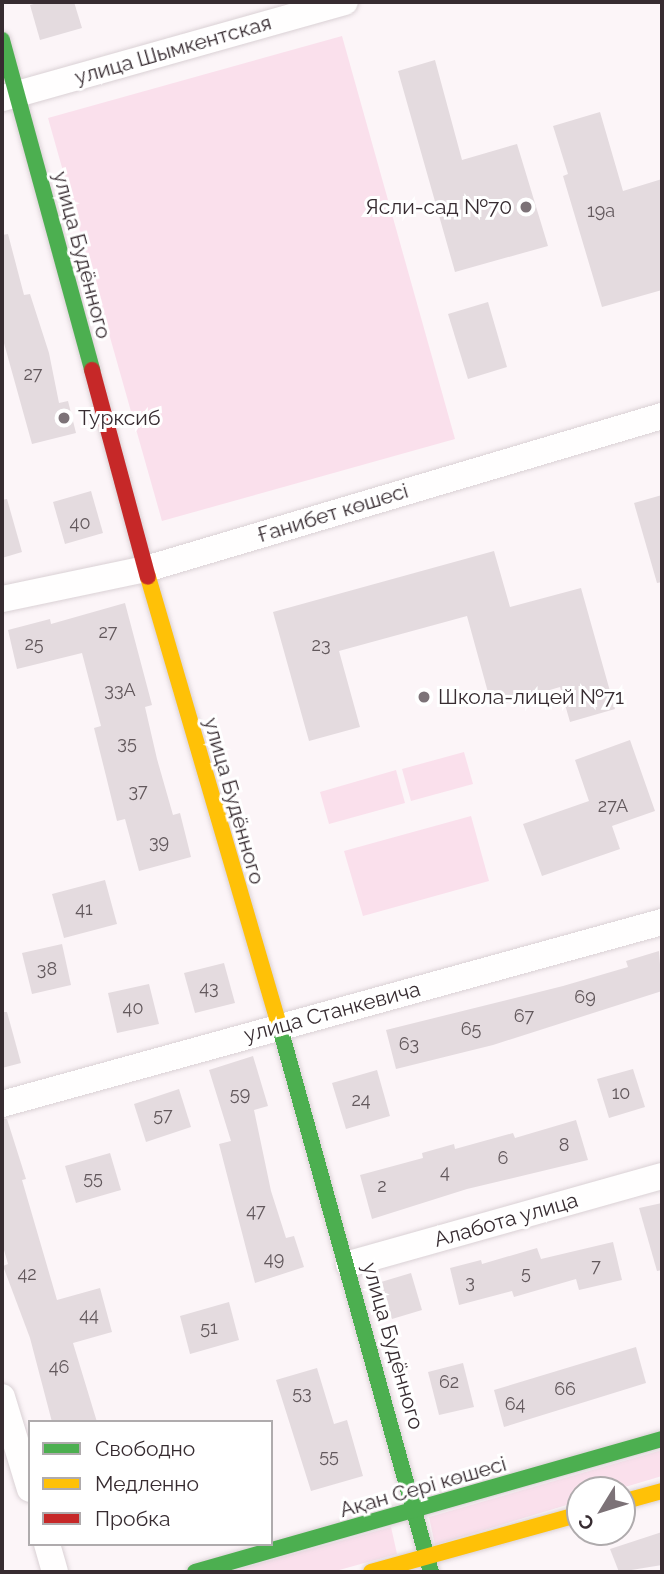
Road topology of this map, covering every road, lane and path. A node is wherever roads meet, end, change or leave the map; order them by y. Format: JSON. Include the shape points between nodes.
{"nodes":[{"id":1,"x":345,"y":2,"type":"edge"},
{"id":2,"x":2,"y":40,"type":"edge"},
{"id":3,"x":9,"y":96,"type":"edge"},
{"id":4,"x":662,"y":416,"type":"edge"},
{"id":5,"x":146,"y":569,"type":"junction"},
{"id":6,"x":2,"y":599,"type":"edge"},
{"id":7,"x":662,"y":922,"type":"edge"},
{"id":8,"x":277,"y":1027,"type":"junction"},
{"id":9,"x":2,"y":1104,"type":"edge"},
{"id":10,"x":662,"y":1176,"type":"edge"},
{"id":11,"x":349,"y":1264,"type":"junction"},
{"id":12,"x":2,"y":1397,"type":"edge"},
{"id":13,"x":662,"y":1439,"type":"edge"},
{"id":14,"x":28,"y":1482,"type":"edge"},
{"id":15,"x":662,"y":1491,"type":"edge"},
{"id":16,"x":636,"y":1498,"type":"edge"},
{"id":17,"x":418,"y":1511,"type":"junction"},
{"id":18,"x":566,"y":1519,"type":"edge"},
{"id":19,"x":48,"y":1546,"type":"edge"},
{"id":20,"x":428,"y":1565,"type":"edge"},
{"id":21,"x":55,"y":1572,"type":"edge"},
{"id":22,"x":195,"y":1572,"type":"edge"},
{"id":23,"x":371,"y":1572,"type":"edge"}],
"edges":[{"from":1,"to":3,"type":"street","name":"улица Шымкентская"},
{"from":2,"to":3,"type":"street","name":"улица Будённого"},
{"from":3,"to":5,"type":"street","name":"улица Будённого"},
{"from":4,"to":5,"type":"street","name":"Ғанибет көшесі"},
{"from":5,"to":6,"type":"street","name":"Ғанибет көшесі"},
{"from":5,"to":8,"type":"street","name":"улица Будённого"},
{"from":7,"to":8,"type":"street","name":"улица Станкевича"},
{"from":8,"to":9,"type":"street","name":"улица Станкевича"},
{"from":8,"to":11,"type":"street","name":"улица Будённого"},
{"from":10,"to":11,"type":"street","name":"Алабота улица"},
{"from":11,"to":17,"type":"street","name":"улица Будённого"},
{"from":12,"to":14,"type":"street"},
{"from":13,"to":17,"type":"street","name":"Ақан Сері көшесі"},
{"from":15,"to":16,"type":"street"},
{"from":17,"to":20,"type":"street","name":"улица Будённого"},
{"from":17,"to":22,"type":"street","name":"Ақан Сері көшесі"},
{"from":18,"to":20,"type":"street"},
{"from":19,"to":21,"type":"street"},
{"from":20,"to":23,"type":"street"}]}
